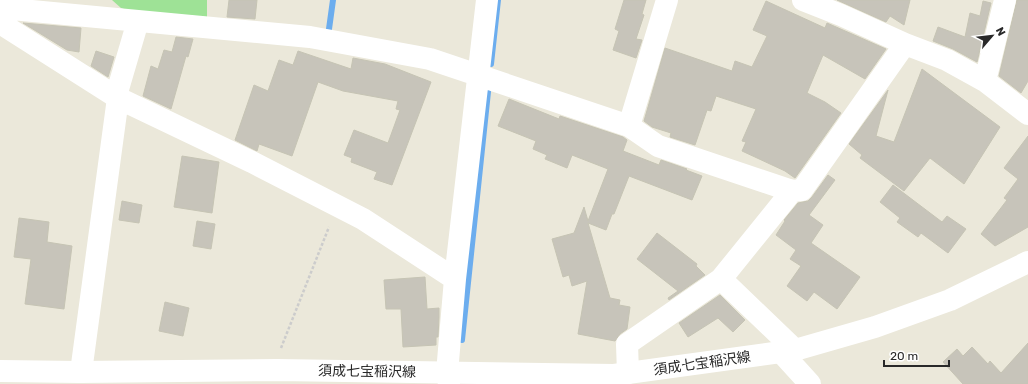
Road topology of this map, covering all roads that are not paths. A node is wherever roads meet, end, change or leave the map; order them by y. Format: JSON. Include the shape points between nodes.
{"nodes":[{"id":1,"x":487,"y":0,"type":"edge"},
{"id":2,"x":667,"y":0,"type":"edge"},
{"id":3,"x":803,"y":0,"type":"edge"},
{"id":4,"x":1005,"y":0,"type":"edge"},
{"id":5,"x":0,"y":8,"type":"edge"},
{"id":6,"x":138,"y":21,"type":"junction"},
{"id":7,"x":0,"y":23,"type":"edge"},
{"id":8,"x":905,"y":44,"type":"junction"},
{"id":9,"x":478,"y":76,"type":"junction"},
{"id":10,"x":985,"y":81,"type":"junction"},
{"id":11,"x":117,"y":97,"type":"junction"},
{"id":12,"x":1028,"y":114,"type":"edge"},
{"id":13,"x":629,"y":126,"type":"junction"},
{"id":14,"x":792,"y":191,"type":"junction"},
{"id":15,"x":1028,"y":262,"type":"edge"},
{"id":16,"x":456,"y":279,"type":"junction"},
{"id":17,"x":721,"y":280,"type":"junction"},
{"id":18,"x":788,"y":351,"type":"junction"},
{"id":19,"x":0,"y":371,"type":"edge"},
{"id":20,"x":81,"y":372,"type":"junction"},
{"id":21,"x":448,"y":378,"type":"edge"},
{"id":22,"x":619,"y":378,"type":"edge"},
{"id":23,"x":810,"y":384,"type":"edge"}],
"edges":[{"from":1,"to":9,"type":"street"},
{"from":2,"to":13,"type":"street"},
{"from":3,"to":8,"type":"street"},
{"from":4,"to":10,"type":"street"},
{"from":5,"to":6,"type":"street"},
{"from":6,"to":9,"type":"street","via":[[310,37],[430,59]]},
{"from":6,"to":11,"type":"street"},
{"from":7,"to":11,"type":"street"},
{"from":8,"to":10,"type":"street","via":[[947,60]]},
{"from":8,"to":14,"type":"street","via":[[802,190]]},
{"from":9,"to":13,"type":"street"},
{"from":9,"to":16,"type":"street"},
{"from":10,"to":12,"type":"street"},
{"from":11,"to":16,"type":"street","via":[[363,219]]},
{"from":11,"to":20,"type":"street"},
{"from":13,"to":14,"type":"street","via":[[658,146]]},
{"from":14,"to":17,"type":"street"},
{"from":15,"to":18,"type":"street","name":"須成七宝稲沢線","via":[[950,300],[875,327]]},
{"from":16,"to":21,"type":"street"},
{"from":17,"to":18,"type":"street"},
{"from":17,"to":22,"type":"street","via":[[628,344]]},
{"from":18,"to":22,"type":"street","name":"須成七宝稲沢線"},
{"from":18,"to":23,"type":"street"},
{"from":19,"to":20,"type":"street","name":"須成七宝稲沢線"},
{"from":20,"to":21,"type":"street","name":"須成七宝稲沢線","via":[[277,370]]},
{"from":21,"to":22,"type":"street","name":"須成七宝稲沢線"}]}
